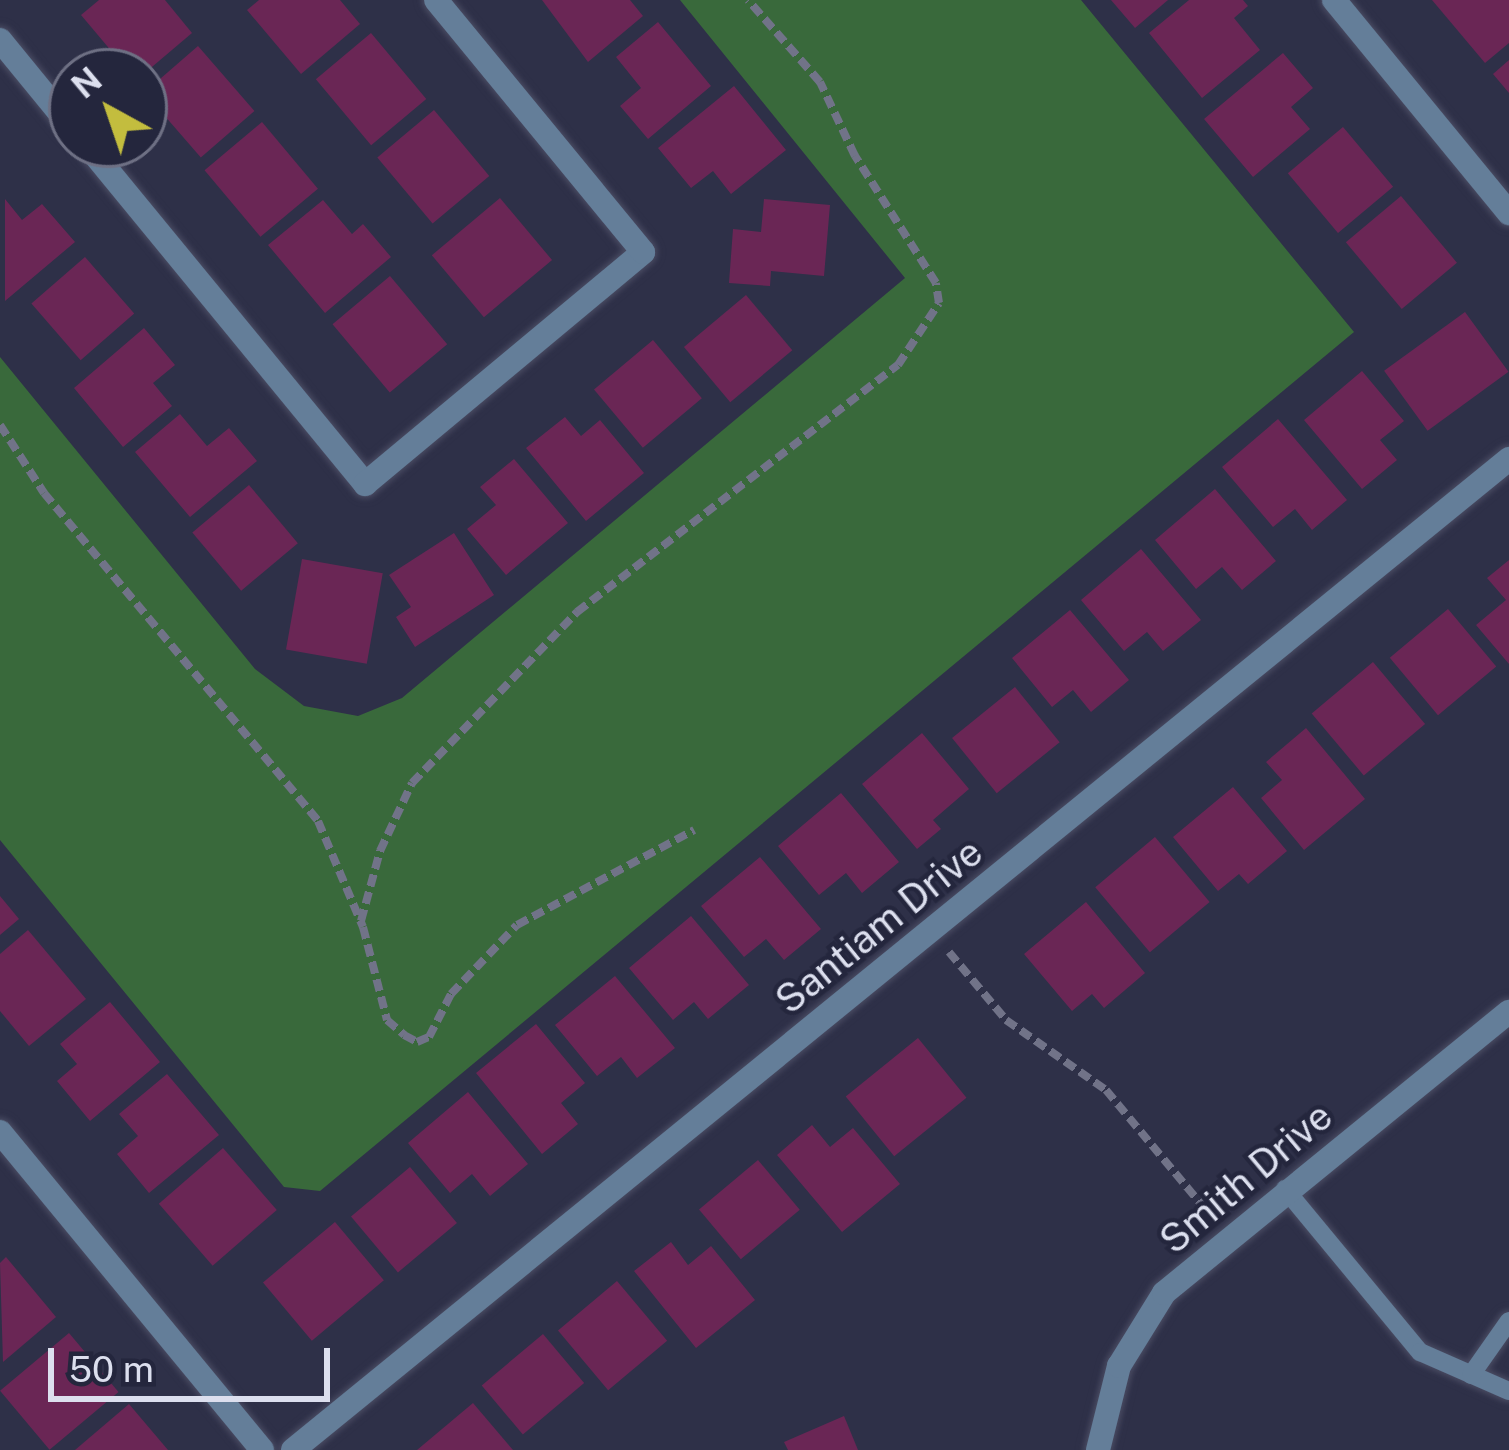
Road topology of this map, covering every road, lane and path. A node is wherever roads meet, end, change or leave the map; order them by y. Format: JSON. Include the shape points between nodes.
{"nodes":[{"id":1,"x":436,"y":0,"type":"edge"},
{"id":2,"x":748,"y":0,"type":"edge"},
{"id":3,"x":1334,"y":0,"type":"edge"},
{"id":4,"x":0,"y":40,"type":"edge"},
{"id":5,"x":48,"y":99,"type":"edge"},
{"id":6,"x":106,"y":168,"type":"edge"},
{"id":7,"x":1509,"y":212,"type":"edge"},
{"id":8,"x":0,"y":425,"type":"edge"},
{"id":9,"x":1509,"y":459,"type":"edge"},
{"id":10,"x":694,"y":830,"type":"dead end"},
{"id":11,"x":361,"y":921,"type":"junction"},
{"id":12,"x":931,"y":930,"type":"junction"},
{"id":13,"x":1509,"y":1012,"type":"edge"},
{"id":14,"x":0,"y":1132,"type":"edge"},
{"id":15,"x":1286,"y":1190,"type":"junction"},
{"id":16,"x":1228,"y":1235,"type":"junction"},
{"id":17,"x":1509,"y":1322,"type":"edge"},
{"id":18,"x":1471,"y":1375,"type":"junction"},
{"id":19,"x":1509,"y":1391,"type":"edge"},
{"id":20,"x":262,"y":1450,"type":"edge"},
{"id":21,"x":293,"y":1450,"type":"edge"},
{"id":22,"x":1098,"y":1450,"type":"edge"}],
"edges":[{"from":1,"to":6,"type":"street","via":[[643,252],[365,484]]},
{"from":2,"to":11,"type":"path","via":[[820,82],[855,156],[936,283],[939,303],[898,364],[577,612],[412,782],[380,850]]},
{"from":3,"to":7,"type":"street"},
{"from":4,"to":5,"type":"street"},
{"from":8,"to":11,"type":"path","via":[[44,493],[318,821]]},
{"from":9,"to":12,"type":"street","name":"Santiam Drive"},
{"from":10,"to":11,"type":"path","via":[[517,926],[471,969],[418,1042],[387,1020]]},
{"from":12,"to":16,"type":"path","via":[[1006,1020],[1106,1090]]},
{"from":12,"to":21,"type":"street","name":"Santiam Drive"},
{"from":13,"to":15,"type":"street","name":"Smith Drive"},
{"from":14,"to":20,"type":"street"},
{"from":15,"to":16,"type":"street","name":"Smith Drive"},
{"from":15,"to":18,"type":"lane","via":[[1420,1352]]},
{"from":16,"to":22,"type":"street","name":"Smith Drive","via":[[1137,1329]]},
{"from":17,"to":18,"type":"lane"},
{"from":18,"to":19,"type":"lane"}]}
